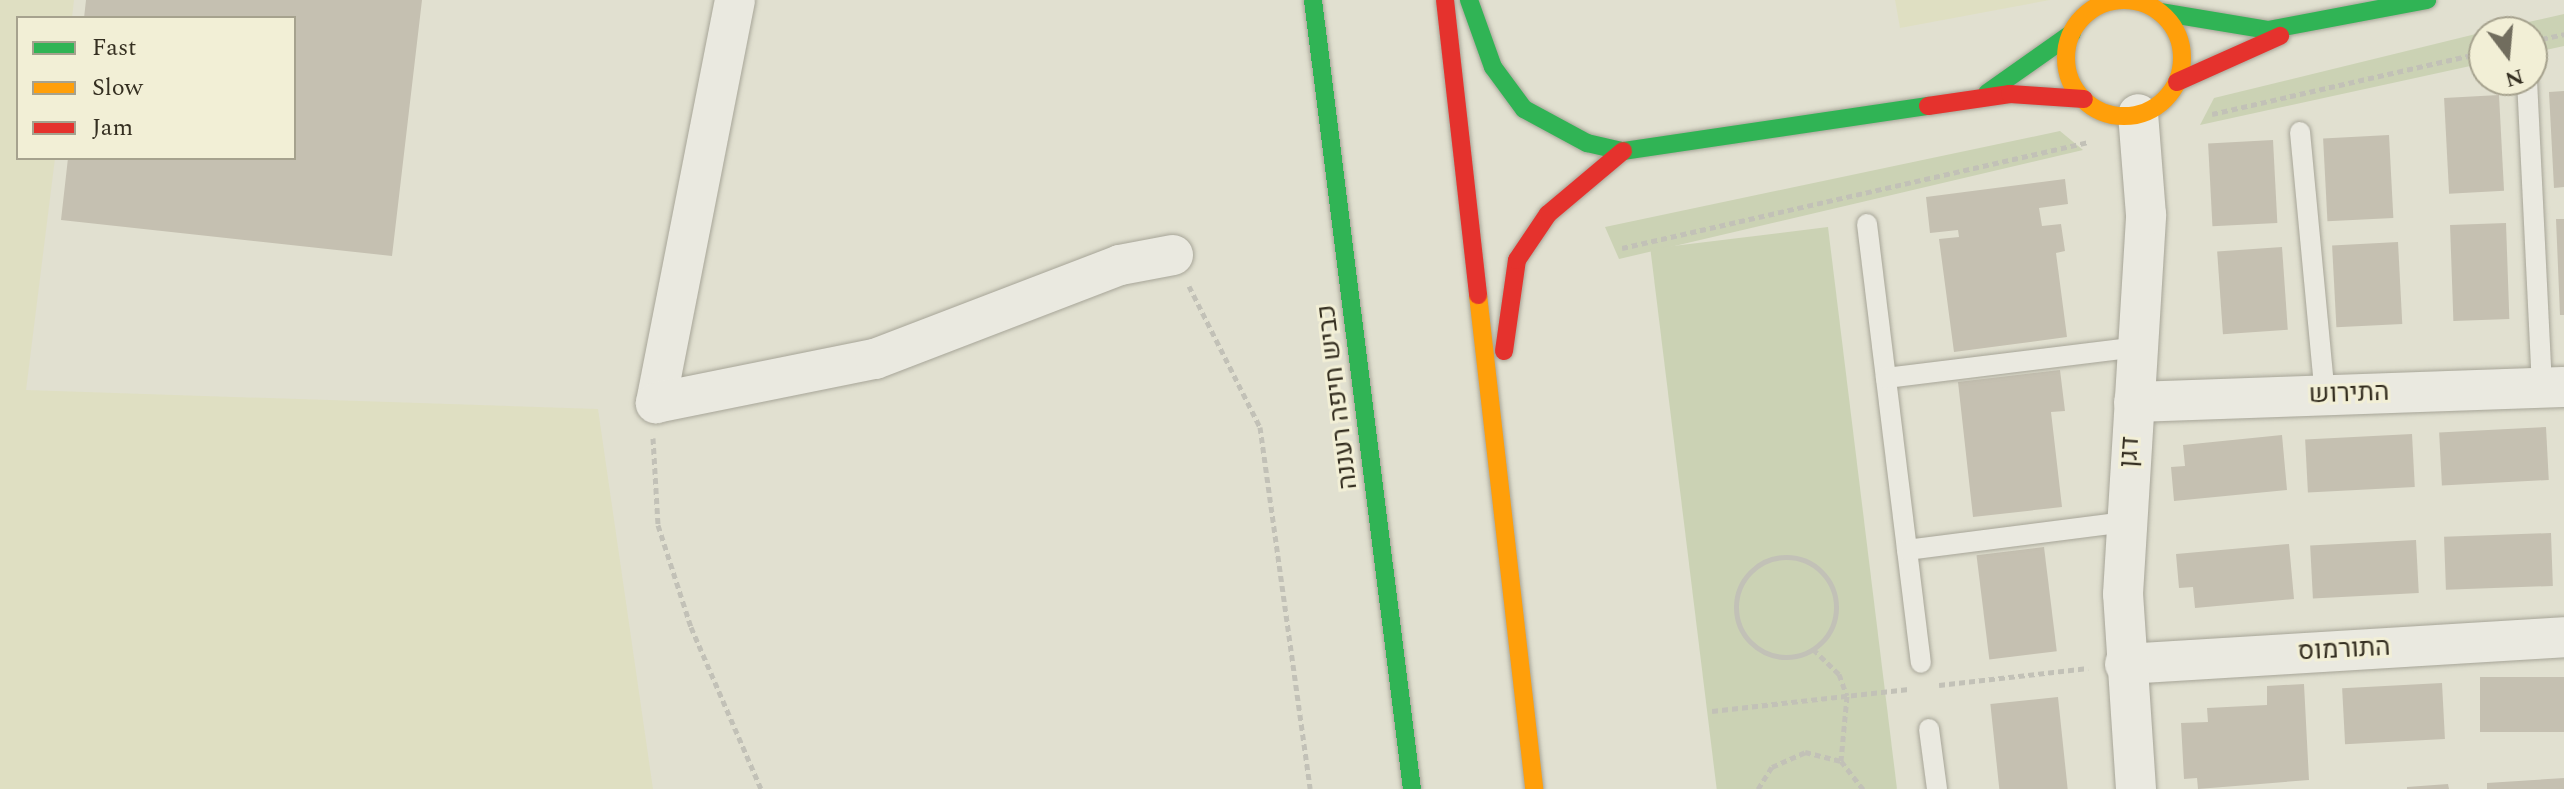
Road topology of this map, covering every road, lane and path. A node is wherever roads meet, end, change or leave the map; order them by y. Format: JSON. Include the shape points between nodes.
{"nodes":[{"id":1,"x":735,"y":0,"type":"edge"},
{"id":2,"x":1313,"y":0,"type":"edge"},
{"id":3,"x":1445,"y":0,"type":"edge"},
{"id":4,"x":1469,"y":0,"type":"edge"},
{"id":5,"x":2427,"y":0,"type":"edge"},
{"id":6,"x":2160,"y":12,"type":"junction"},
{"id":7,"x":2305,"y":27,"type":"junction"},
{"id":8,"x":2072,"y":33,"type":"junction"},
{"id":9,"x":2468,"y":56,"type":"edge"},
{"id":10,"x":2177,"y":82,"type":"junction"},
{"id":11,"x":2528,"y":96,"type":"edge"},
{"id":12,"x":1974,"y":99,"type":"junction"},
{"id":13,"x":2084,"y":99,"type":"junction"},
{"id":14,"x":2199,"y":117,"type":"dead end"},
{"id":15,"x":2138,"y":122,"type":"junction"},
{"id":16,"x":2300,"y":132,"type":"dead end"},
{"id":17,"x":1623,"y":151,"type":"junction"},
{"id":18,"x":1867,"y":224,"type":"dead end"},
{"id":19,"x":1622,"y":248,"type":"dead end"},
{"id":20,"x":1173,"y":255,"type":"joint"},
{"id":21,"x":2137,"y":347,"type":"junction"},
{"id":22,"x":1886,"y":378,"type":"junction"},
{"id":23,"x":2553,"y":388,"type":"edge"},
{"id":24,"x":2325,"y":395,"type":"junction"},
{"id":25,"x":2134,"y":402,"type":"junction"},
{"id":26,"x":656,"y":403,"type":"junction"},
{"id":27,"x":1495,"y":441,"type":"junction"},
{"id":28,"x":2125,"y":522,"type":"junction"},
{"id":29,"x":1907,"y":550,"type":"junction"},
{"id":30,"x":2564,"y":637,"type":"edge"},
{"id":31,"x":1813,"y":649,"type":"junction"},
{"id":32,"x":1921,"y":663,"type":"dead end"},
{"id":33,"x":2125,"y":664,"type":"junction"},
{"id":34,"x":1929,"y":729,"type":"dead end"},
{"id":35,"x":1841,"y":761,"type":"junction"},
{"id":36,"x":761,"y":789,"type":"edge"},
{"id":37,"x":1310,"y":789,"type":"edge"},
{"id":38,"x":1412,"y":789,"type":"edge"},
{"id":39,"x":1534,"y":789,"type":"edge"},
{"id":40,"x":1758,"y":789,"type":"edge"},
{"id":41,"x":1863,"y":789,"type":"edge"},
{"id":42,"x":1937,"y":789,"type":"edge"},
{"id":43,"x":2136,"y":789,"type":"edge"}],
"edges":[{"from":1,"to":26,"type":"street"},
{"from":2,"to":38,"type":"main road","name":"כביש חיפה רעננה"},
{"from":3,"to":27,"type":"main road"},
{"from":4,"to":17,"type":"main road","via":[[1493,67],[1524,109],[1587,143]]},
{"from":5,"to":7,"type":"main road"},
{"from":6,"to":7,"type":"main road","via":[[2226,27]]},
{"from":6,"to":8,"type":"main road","via":[[2118,0],[2091,11]]},
{"from":6,"to":10,"type":"main road","via":[[2182,49]]},
{"from":7,"to":10,"type":"main road"},
{"from":8,"to":12,"type":"main road","via":[[2018,77]]},
{"from":8,"to":13,"type":"main road","via":[[2066,61]]},
{"from":9,"to":14,"type":"path"},
{"from":10,"to":15,"type":"main road"},
{"from":11,"to":23,"type":"lane"},
{"from":12,"to":13,"type":"main road","via":[[2048,92]]},
{"from":12,"to":17,"type":"main road"},
{"from":13,"to":15,"type":"main road","via":[[2109,114]]},
{"from":15,"to":19,"type":"path"},
{"from":15,"to":21,"type":"street","name":"דגן","via":[[2146,215]]},
{"from":16,"to":24,"type":"lane"},
{"from":17,"to":27,"type":"main road","via":[[1548,214],[1517,260]]},
{"from":18,"to":22,"type":"lane"},
{"from":20,"to":26,"type":"street","via":[[1120,265],[875,359]]},
{"from":20,"to":37,"type":"path","via":[[1260,427]]},
{"from":21,"to":22,"type":"lane"},
{"from":21,"to":25,"type":"street","name":"דגן"},
{"from":22,"to":29,"type":"lane"},
{"from":23,"to":24,"type":"street","name":"התירוש"},
{"from":24,"to":25,"type":"street","name":"התירוש"},
{"from":25,"to":28,"type":"street","name":"דגן"},
{"from":26,"to":36,"type":"path","via":[[651,460],[658,525],[691,627]]},
{"from":27,"to":39,"type":"main road"},
{"from":28,"to":29,"type":"lane"},
{"from":28,"to":33,"type":"street","name":"דגן"},
{"from":29,"to":32,"type":"lane"},
{"from":30,"to":33,"type":"street","name":"התורמוס"},
{"from":31,"to":31,"type":"path","via":[[1837,607],[1826,575],[1798,557],[1751,569],[1736,598],[1746,638],[1781,657]]},
{"from":31,"to":35,"type":"path","via":[[1839,674],[1847,696]]},
{"from":33,"to":43,"type":"street","name":"דגן"},
{"from":34,"to":42,"type":"lane"},
{"from":35,"to":40,"type":"path","via":[[1805,752],[1787,757]]},
{"from":35,"to":41,"type":"path"}]}
